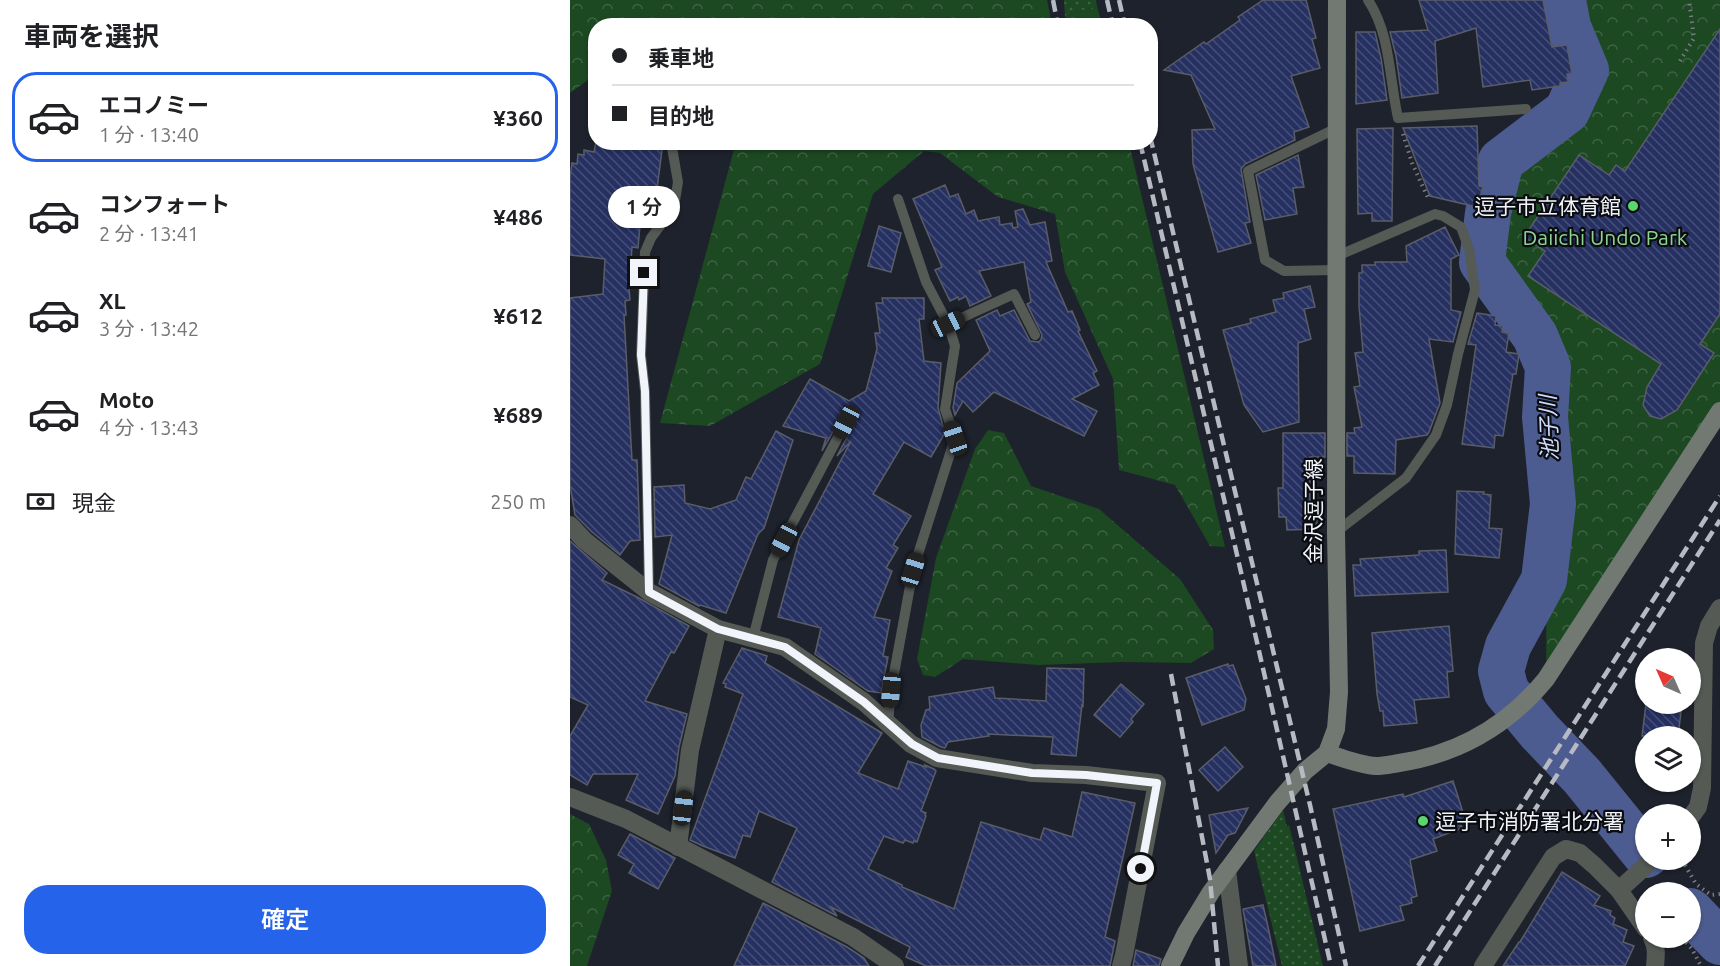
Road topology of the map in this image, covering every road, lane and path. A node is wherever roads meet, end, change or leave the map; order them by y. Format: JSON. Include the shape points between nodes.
{"nodes":[{"id":1,"x":1337,"y":0,"type":"edge"},
{"id":2,"x":1368,"y":0,"type":"edge"},
{"id":3,"x":1689,"y":0,"type":"edge"},
{"id":4,"x":1680,"y":61,"type":"dead end"},
{"id":5,"x":1526,"y":109,"type":"dead end"},
{"id":6,"x":1398,"y":118,"type":"junction"},
{"id":7,"x":1337,"y":128,"type":"junction"},
{"id":8,"x":672,"y":150,"type":"edge"},
{"id":9,"x":898,"y":199,"type":"dead end"},
{"id":10,"x":1435,"y":214,"type":"junction"},
{"id":11,"x":1336,"y":263,"type":"junction"},
{"id":12,"x":948,"y":324,"type":"junction"},
{"id":13,"x":1035,"y":335,"type":"dead end"},
{"id":14,"x":1720,"y":411,"type":"edge"},
{"id":15,"x":846,"y":422,"type":"dead end"},
{"id":16,"x":570,"y":525,"type":"edge"},
{"id":17,"x":1336,"y":532,"type":"junction"},
{"id":18,"x":649,"y":592,"type":"junction"},
{"id":19,"x":1720,"y":608,"type":"edge"},
{"id":20,"x":718,"y":629,"type":"junction"},
{"id":21,"x":753,"y":638,"type":"junction"},
{"id":22,"x":888,"y":723,"type":"junction"},
{"id":23,"x":1327,"y":753,"type":"junction"},
{"id":24,"x":570,"y":797,"type":"edge"},
{"id":25,"x":1699,"y":804,"type":"edge"},
{"id":26,"x":678,"y":847,"type":"junction"},
{"id":27,"x":1227,"y":870,"type":"junction"},
{"id":28,"x":1641,"y":870,"type":"edge"},
{"id":29,"x":1688,"y":870,"type":"edge"},
{"id":30,"x":1619,"y":890,"type":"junction"},
{"id":31,"x":1720,"y":894,"type":"edge"},
{"id":32,"x":1635,"y":913,"type":"edge"},
{"id":33,"x":1656,"y":948,"type":"edge"},
{"id":34,"x":1691,"y":948,"type":"edge"},
{"id":35,"x":895,"y":966,"type":"edge"},
{"id":36,"x":1121,"y":966,"type":"edge"},
{"id":37,"x":1170,"y":966,"type":"edge"},
{"id":38,"x":1239,"y":966,"type":"edge"},
{"id":39,"x":1483,"y":966,"type":"edge"},
{"id":40,"x":1655,"y":966,"type":"edge"},
{"id":41,"x":1701,"y":966,"type":"edge"}],
"edges":[{"from":1,"to":7,"type":"main road","name":"金沢逗子線"},
{"from":2,"to":6,"type":"lane","via":[[1381,24]]},
{"from":3,"to":4,"type":"path","via":[[1694,38]]},
{"from":5,"to":6,"type":"lane"},
{"from":6,"to":10,"type":"path","via":[[1412,163]]},
{"from":7,"to":11,"type":"main road","name":"金沢逗子線"},
{"from":7,"to":11,"type":"lane","via":[[1248,171],[1265,260],[1284,271]]},
{"from":8,"to":18,"type":"lane","via":[[678,182],[674,207],[645,252],[641,355]]},
{"from":9,"to":12,"type":"lane","via":[[926,282]]},
{"from":10,"to":11,"type":"lane"},
{"from":10,"to":17,"type":"lane","via":[[1461,227],[1469,249],[1475,290],[1447,405],[1436,435],[1406,478]]},
{"from":11,"to":17,"type":"main road","name":"金沢逗子線"},
{"from":12,"to":13,"type":"lane","via":[[1014,294]]},
{"from":12,"to":22,"type":"lane","via":[[955,346],[945,409],[955,438],[913,570]]},
{"from":14,"to":23,"type":"main road","via":[[1545,679],[1520,707],[1451,750],[1413,760],[1377,766]]},
{"from":15,"to":21,"type":"lane","via":[[773,560]]},
{"from":16,"to":18,"type":"street"},
{"from":17,"to":23,"type":"main road","name":"金沢逗子線","via":[[1340,692],[1336,729]]},
{"from":18,"to":20,"type":"street"},
{"from":19,"to":25,"type":"street","via":[[1704,643]]},
{"from":20,"to":21,"type":"street"},
{"from":20,"to":26,"type":"street","via":[[690,750]]},
{"from":21,"to":22,"type":"street","via":[[785,647]]},
{"from":22,"to":36,"type":"street","via":[[912,744],[938,758],[1032,773],[1157,783]]},
{"from":23,"to":27,"type":"main road","via":[[1277,803]]},
{"from":24,"to":26,"type":"street","via":[[626,819]]},
{"from":26,"to":35,"type":"street","via":[[853,937]]},
{"from":27,"to":37,"type":"main road"},
{"from":27,"to":38,"type":"street"},
{"from":28,"to":30,"type":"street"},
{"from":29,"to":31,"type":"path","via":[[1696,884],[1711,895]]},
{"from":30,"to":32,"type":"street"},
{"from":30,"to":39,"type":"street","via":[[1580,853],[1566,849],[1553,857]]},
{"from":33,"to":40,"type":"street"},
{"from":34,"to":41,"type":"path"}]}
